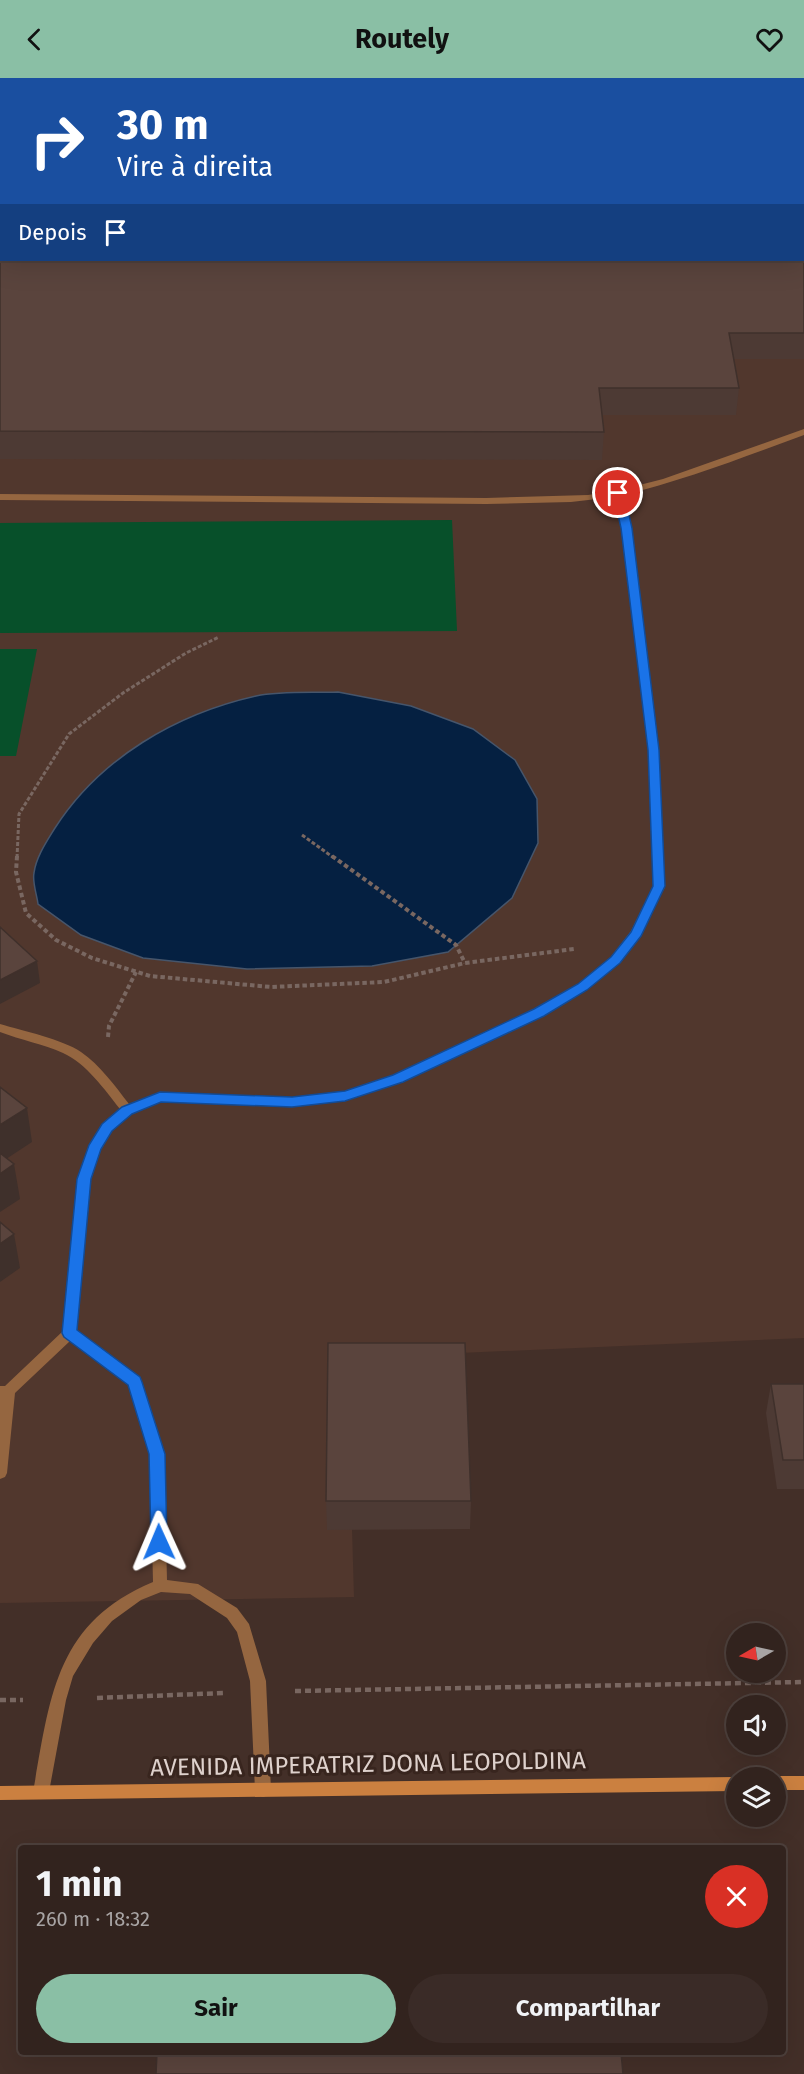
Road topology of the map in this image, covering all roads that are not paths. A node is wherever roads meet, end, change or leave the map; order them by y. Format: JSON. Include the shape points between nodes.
{"nodes":[{"id":1,"x":804,"y":432,"type":"edge"},
{"id":2,"x":618,"y":493,"type":"junction"},
{"id":3,"x":0,"y":497,"type":"edge"},
{"id":4,"x":0,"y":1028,"type":"edge"},
{"id":5,"x":127,"y":1110,"type":"junction"},
{"id":6,"x":69,"y":1333,"type":"junction"},
{"id":7,"x":4,"y":1391,"type":"edge"},
{"id":8,"x":0,"y":1473,"type":"edge"},
{"id":9,"x":160,"y":1586,"type":"junction"},
{"id":10,"x":786,"y":1783,"type":"edge"},
{"id":11,"x":804,"y":1783,"type":"edge"},
{"id":12,"x":726,"y":1784,"type":"edge"},
{"id":13,"x":263,"y":1790,"type":"junction"},
{"id":14,"x":41,"y":1792,"type":"junction"},
{"id":15,"x":0,"y":1793,"type":"edge"}],
"edges":[{"from":1,"to":2,"type":"lane"},
{"from":2,"to":3,"type":"lane","via":[[486,501]]},
{"from":2,"to":5,"type":"lane","via":[[627,528],[653,750],[659,886],[636,933],[615,960],[582,987],[539,1012],[398,1079],[345,1096],[292,1102],[160,1097]]},
{"from":4,"to":5,"type":"lane","via":[[69,1050],[98,1075]]},
{"from":5,"to":6,"type":"lane","via":[[107,1128],[94,1149],[84,1179]]},
{"from":6,"to":7,"type":"lane"},
{"from":6,"to":9,"type":"lane","via":[[134,1382],[157,1454]]},
{"from":7,"to":8,"type":"lane"},
{"from":9,"to":13,"type":"lane","via":[[193,1588],[232,1613],[244,1629],[258,1681]]},
{"from":9,"to":14,"type":"lane","via":[[136,1596],[107,1616],[66,1674]]},
{"from":10,"to":11,"type":"main road"},
{"from":12,"to":13,"type":"main road","name":"AVENIDA IMPERATRIZ DONA LEOPOLDINA"},
{"from":13,"to":14,"type":"main road","name":"AVENIDA IMPERATRIZ DONA LEOPOLDINA"},
{"from":14,"to":15,"type":"main road","name":"AVENIDA IMPERATRIZ DONA LEOPOLDINA"}]}
